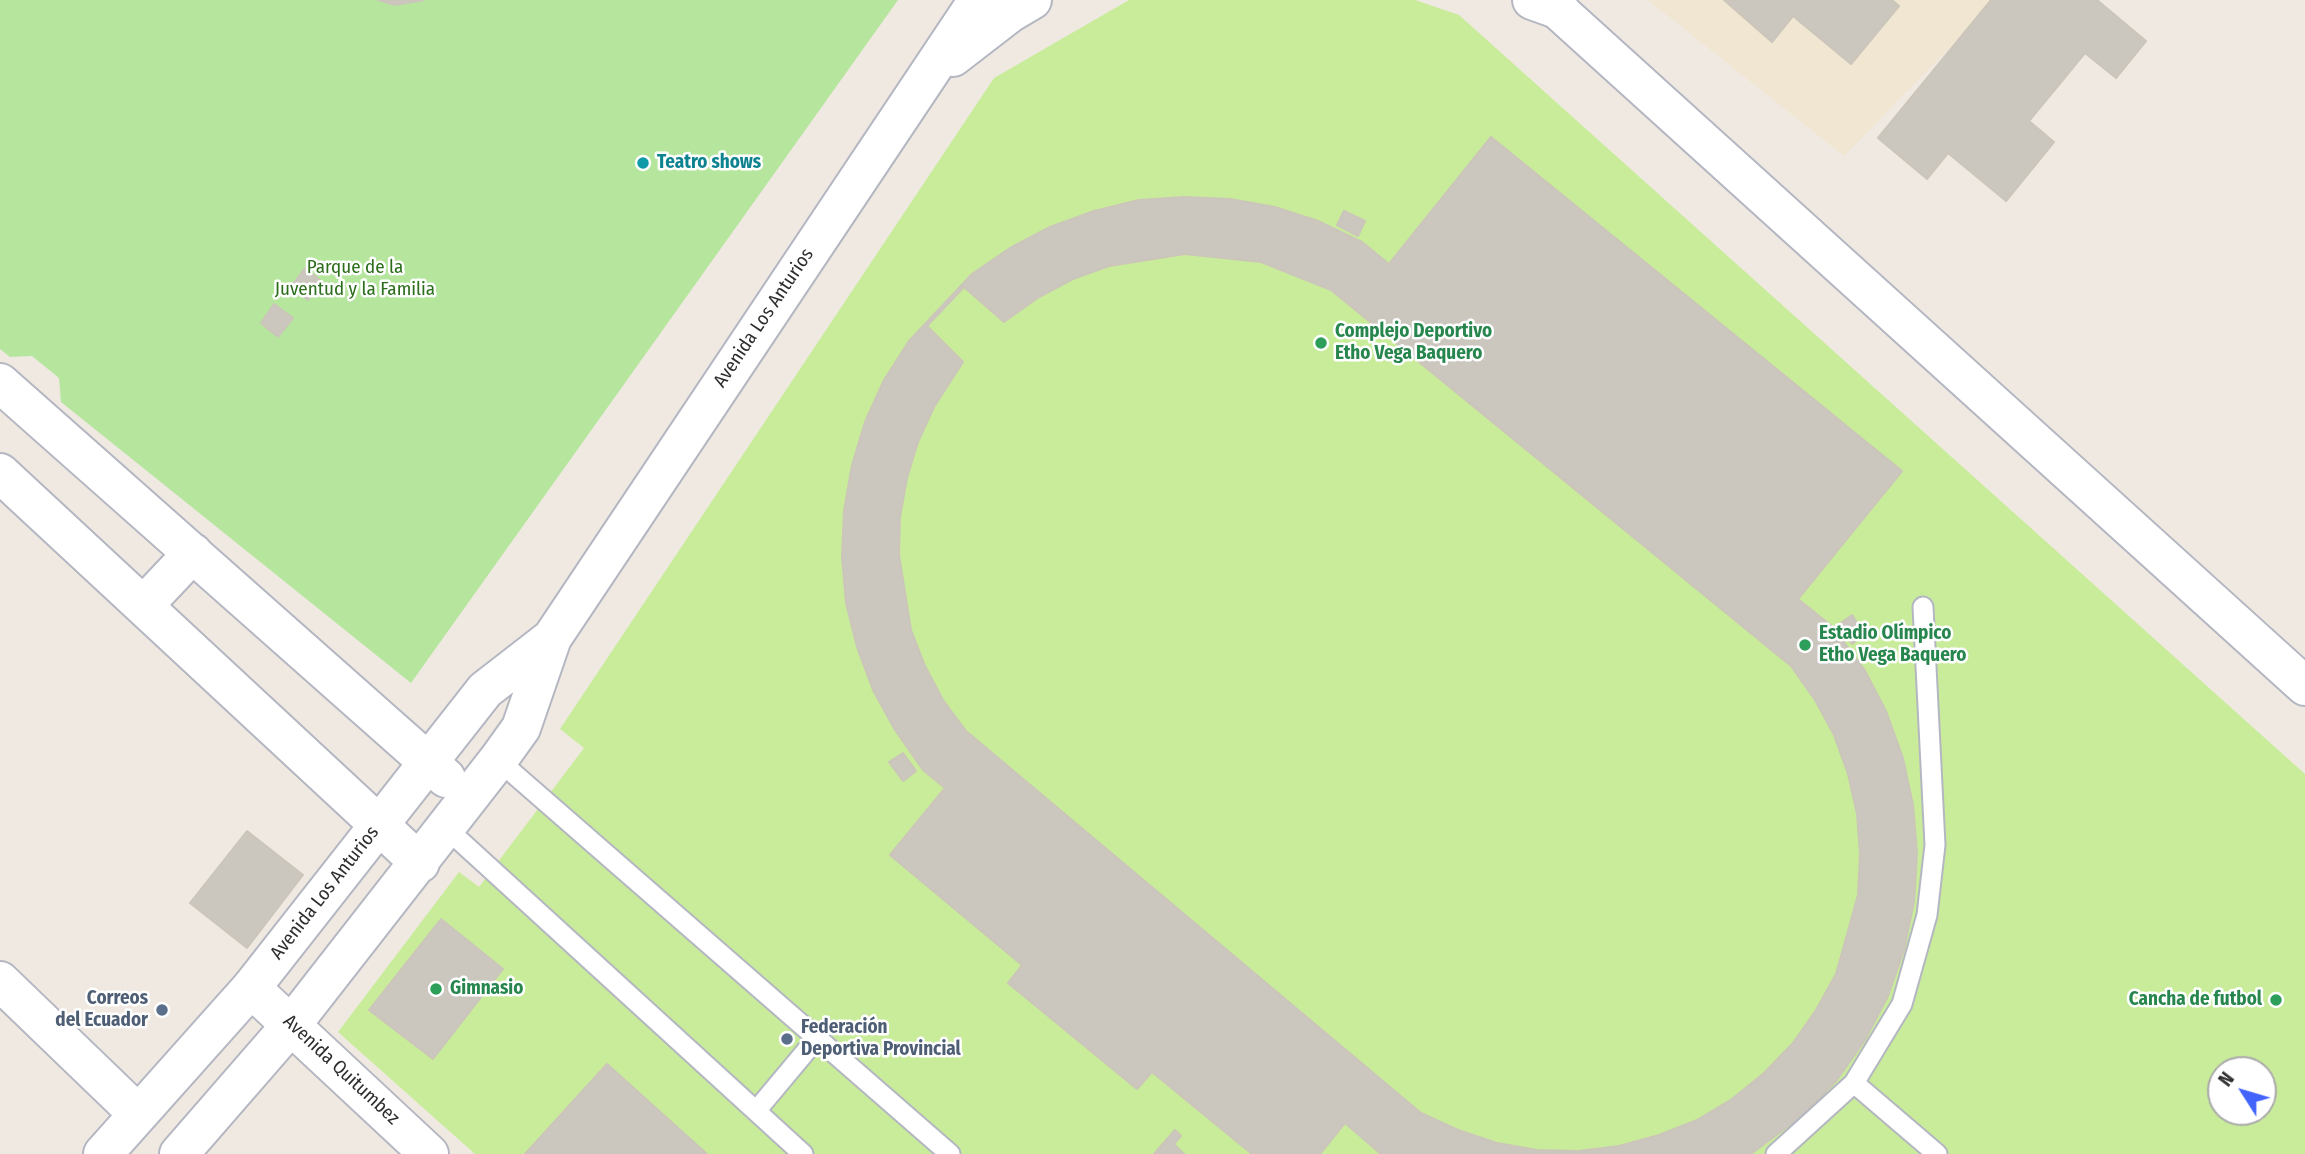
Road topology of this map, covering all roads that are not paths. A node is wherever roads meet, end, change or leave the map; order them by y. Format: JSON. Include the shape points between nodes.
{"nodes":[{"id":1,"x":978,"y":0,"type":"edge"},
{"id":2,"x":1032,"y":0,"type":"edge"},
{"id":3,"x":1548,"y":2,"type":"edge"},
{"id":4,"x":921,"y":82,"type":"junction"},
{"id":5,"x":3,"y":389,"type":"edge"},
{"id":6,"x":0,"y":473,"type":"edge"},
{"id":7,"x":193,"y":553,"type":"junction"},
{"id":8,"x":143,"y":606,"type":"junction"},
{"id":9,"x":1923,"y":607,"type":"dead end"},
{"id":10,"x":552,"y":638,"type":"junction"},
{"id":11,"x":2305,"y":686,"type":"edge"},
{"id":12,"x":498,"y":760,"type":"junction"},
{"id":13,"x":428,"y":762,"type":"junction"},
{"id":14,"x":470,"y":799,"type":"junction"},
{"id":15,"x":380,"y":824,"type":"junction"},
{"id":16,"x":446,"y":828,"type":"junction"},
{"id":17,"x":420,"y":863,"type":"junction"},
{"id":18,"x":0,"y":981,"type":"edge"},
{"id":19,"x":251,"y":988,"type":"junction"},
{"id":20,"x":292,"y":1024,"type":"junction"},
{"id":21,"x":817,"y":1038,"type":"junction"},
{"id":22,"x":1854,"y":1083,"type":"junction"},
{"id":23,"x":756,"y":1111,"type":"junction"},
{"id":24,"x":138,"y":1114,"type":"junction"},
{"id":25,"x":103,"y":1154,"type":"edge"},
{"id":26,"x":179,"y":1154,"type":"edge"},
{"id":27,"x":429,"y":1154,"type":"edge"},
{"id":28,"x":803,"y":1154,"type":"edge"},
{"id":29,"x":950,"y":1154,"type":"edge"},
{"id":30,"x":1776,"y":1154,"type":"edge"},
{"id":31,"x":1937,"y":1154,"type":"edge"}],
"edges":[{"from":1,"to":4,"type":"street","name":"Avenida Los Anturios"},
{"from":2,"to":4,"type":"street"},
{"from":3,"to":11,"type":"street"},
{"from":4,"to":10,"type":"street","name":"Avenida Los Anturios"},
{"from":5,"to":7,"type":"street"},
{"from":6,"to":8,"type":"street"},
{"from":7,"to":8,"type":"street"},
{"from":7,"to":13,"type":"street"},
{"from":8,"to":15,"type":"street"},
{"from":9,"to":22,"type":"lane","via":[[1935,845],[1927,915],[1902,1004]]},
{"from":10,"to":12,"type":"street","name":"Avenida Los Anturios","via":[[521,727]]},
{"from":10,"to":13,"type":"street","name":"Avenida Los Anturios","via":[[485,690]]},
{"from":12,"to":14,"type":"street","name":"Avenida Los Anturios"},
{"from":12,"to":21,"type":"lane"},
{"from":13,"to":14,"type":"street"},
{"from":13,"to":15,"type":"street","name":"Avenida Los Anturios"},
{"from":14,"to":16,"type":"street","name":"Avenida Los Anturios"},
{"from":15,"to":17,"type":"street"},
{"from":15,"to":19,"type":"street","name":"Avenida Los Anturios"},
{"from":16,"to":17,"type":"street","name":"Avenida Los Anturios"},
{"from":16,"to":23,"type":"lane"},
{"from":17,"to":20,"type":"street","name":"Avenida Los Anturios"},
{"from":18,"to":24,"type":"street"},
{"from":19,"to":20,"type":"street","name":"Avenida Quitumbez"},
{"from":19,"to":24,"type":"street","name":"Avenida Los Anturios"},
{"from":20,"to":26,"type":"street","name":"Avenida Los Anturios"},
{"from":20,"to":27,"type":"street","name":"Avenida Quitumbez"},
{"from":21,"to":23,"type":"lane"},
{"from":21,"to":29,"type":"lane"},
{"from":22,"to":30,"type":"lane"},
{"from":22,"to":31,"type":"lane"},
{"from":23,"to":28,"type":"lane"},
{"from":24,"to":25,"type":"street","name":"Avenida Los Anturios"}]}
